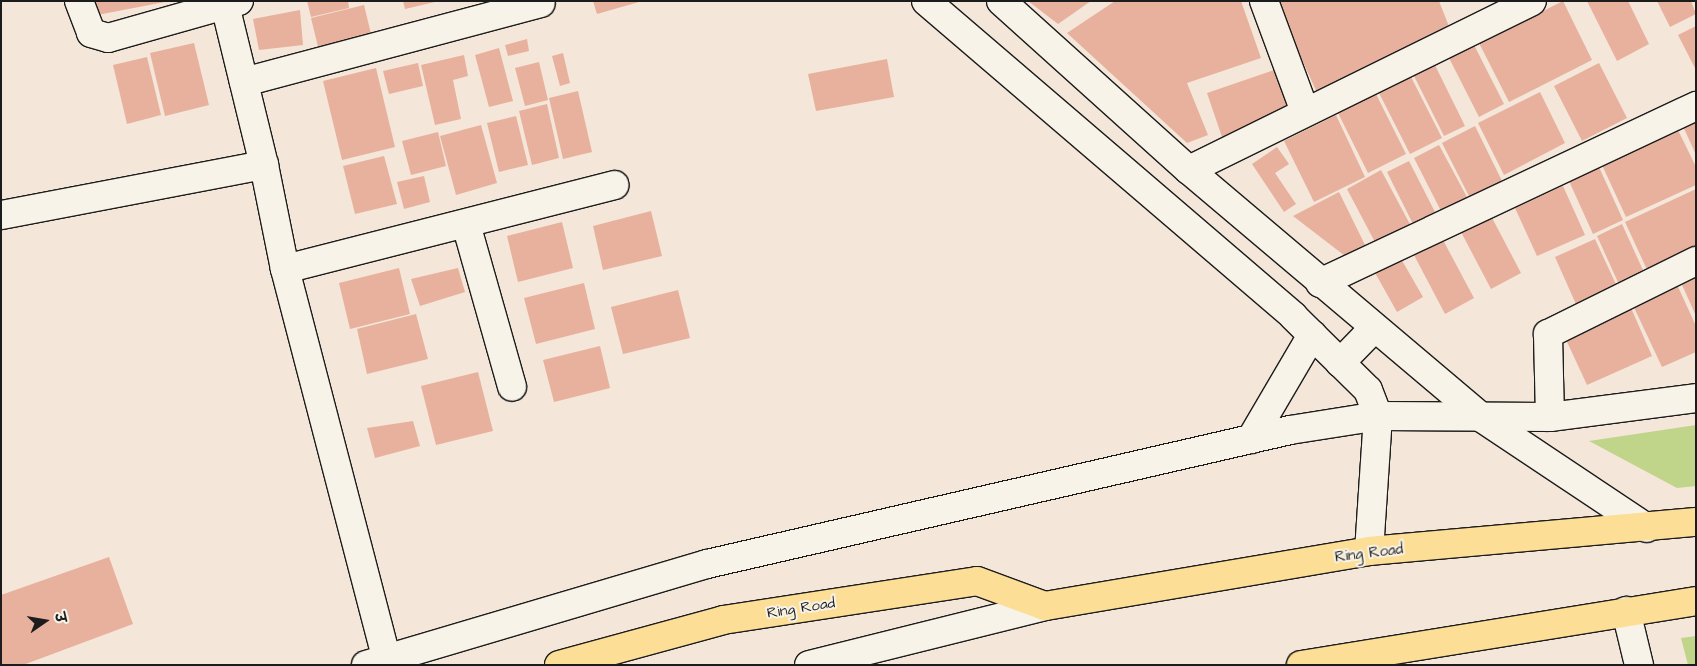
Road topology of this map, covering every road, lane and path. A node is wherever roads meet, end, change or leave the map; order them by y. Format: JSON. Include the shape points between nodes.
{"nodes":[{"id":1,"x":80,"y":1,"type":"edge"},
{"id":2,"x":926,"y":1,"type":"edge"},
{"id":3,"x":1002,"y":1,"type":"edge"},
{"id":4,"x":1264,"y":1,"type":"edge"},
{"id":5,"x":1532,"y":1,"type":"edge"},
{"id":6,"x":232,"y":3,"type":"edge"},
{"id":7,"x":541,"y":3,"type":"dead end"},
{"id":8,"x":244,"y":82,"type":"junction"},
{"id":9,"x":1696,"y":106,"type":"edge"},
{"id":10,"x":1305,"y":112,"type":"junction"},
{"id":11,"x":264,"y":165,"type":"junction"},
{"id":12,"x":1189,"y":170,"type":"junction"},
{"id":13,"x":614,"y":186,"type":"dead end"},
{"id":14,"x":1,"y":215,"type":"edge"},
{"id":15,"x":466,"y":224,"type":"junction"},
{"id":16,"x":1696,"y":261,"type":"edge"},
{"id":17,"x":286,"y":269,"type":"junction"},
{"id":18,"x":1320,"y":283,"type":"junction"},
{"id":19,"x":1374,"y":328,"type":"junction"},
{"id":20,"x":1312,"y":335,"type":"junction"},
{"id":21,"x":1340,"y":363,"type":"junction"},
{"id":22,"x":512,"y":386,"type":"dead end"},
{"id":23,"x":1696,"y":398,"type":"edge"},
{"id":24,"x":1378,"y":416,"type":"junction"},
{"id":25,"x":1550,"y":417,"type":"junction"},
{"id":26,"x":1482,"y":418,"type":"junction"},
{"id":27,"x":1251,"y":439,"type":"junction"},
{"id":28,"x":1696,"y":522,"type":"edge"},
{"id":29,"x":1647,"y":528,"type":"junction"},
{"id":30,"x":1369,"y":551,"type":"junction"},
{"id":31,"x":1696,"y":601,"type":"edge"},
{"id":32,"x":1044,"y":606,"type":"junction"},
{"id":33,"x":1626,"y":611,"type":"junction"},
{"id":34,"x":376,"y":662,"type":"edge"},
{"id":35,"x":558,"y":665,"type":"edge"},
{"id":36,"x":809,"y":665,"type":"edge"},
{"id":37,"x":1300,"y":665,"type":"edge"},
{"id":38,"x":1639,"y":665,"type":"edge"}],
"edges":[{"from":1,"to":6,"type":"street","via":[[91,33],[108,38]]},
{"from":2,"to":20,"type":"street"},
{"from":3,"to":12,"type":"street"},
{"from":4,"to":10,"type":"street"},
{"from":5,"to":10,"type":"street"},
{"from":6,"to":8,"type":"street"},
{"from":7,"to":8,"type":"street"},
{"from":8,"to":11,"type":"street"},
{"from":9,"to":18,"type":"street"},
{"from":10,"to":12,"type":"street"},
{"from":11,"to":14,"type":"street"},
{"from":11,"to":17,"type":"street"},
{"from":12,"to":18,"type":"street"},
{"from":13,"to":15,"type":"street"},
{"from":15,"to":17,"type":"street"},
{"from":15,"to":22,"type":"street"},
{"from":16,"to":25,"type":"street","via":[[1548,334]]},
{"from":17,"to":34,"type":"street"},
{"from":18,"to":19,"type":"street"},
{"from":19,"to":21,"type":"street"},
{"from":19,"to":26,"type":"street"},
{"from":20,"to":21,"type":"street"},
{"from":20,"to":27,"type":"street"},
{"from":21,"to":24,"type":"street","via":[[1368,390]]},
{"from":23,"to":25,"type":"street"},
{"from":24,"to":26,"type":"street"},
{"from":24,"to":27,"type":"street"},
{"from":24,"to":30,"type":"street"},
{"from":25,"to":26,"type":"street"},
{"from":26,"to":29,"type":"street"},
{"from":27,"to":34,"type":"street","via":[[707,564]]},
{"from":28,"to":29,"type":"main road","name":"Ring Road"},
{"from":29,"to":30,"type":"main road","name":"Ring Road"},
{"from":30,"to":32,"type":"main road","name":"Ring Road"},
{"from":31,"to":33,"type":"main road"},
{"from":32,"to":35,"type":"main road","name":"Ring Road","via":[[977,581],[723,620]]},
{"from":32,"to":36,"type":"street","name":"Ring Road"},
{"from":33,"to":37,"type":"main road"},
{"from":33,"to":38,"type":"street"}]}
